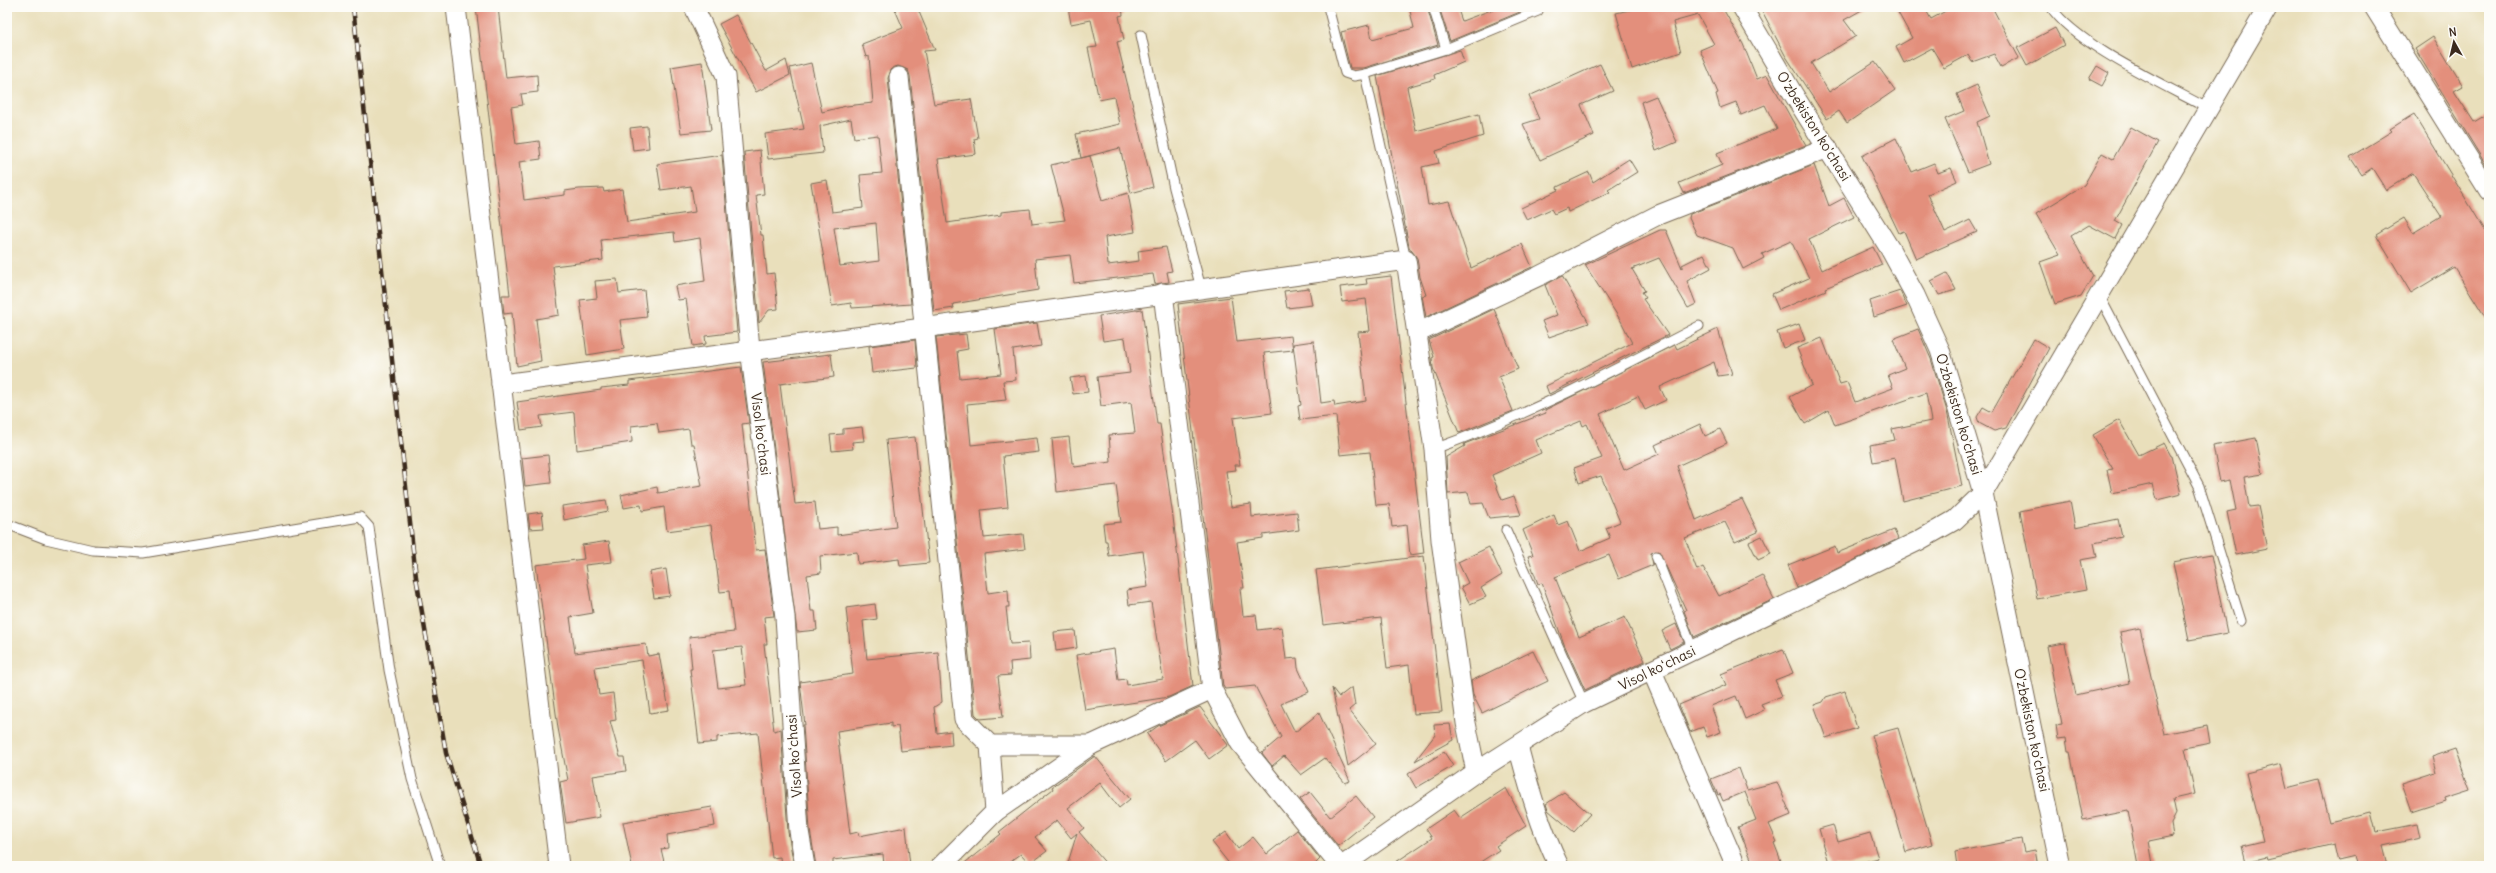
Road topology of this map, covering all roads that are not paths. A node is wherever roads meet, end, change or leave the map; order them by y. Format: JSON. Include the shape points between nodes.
{"nodes":[{"id":1,"x":456,"y":7,"type":"edge"},
{"id":2,"x":1328,"y":7,"type":"edge"},
{"id":3,"x":1433,"y":7,"type":"edge"},
{"id":4,"x":1742,"y":7,"type":"edge"},
{"id":5,"x":2051,"y":7,"type":"edge"},
{"id":6,"x":2268,"y":7,"type":"edge"},
{"id":7,"x":2374,"y":7,"type":"edge"},
{"id":8,"x":700,"y":9,"type":"edge"},
{"id":9,"x":1538,"y":11,"type":"dead end"},
{"id":10,"x":1141,"y":35,"type":"dead end"},
{"id":11,"x":1446,"y":50,"type":"junction"},
{"id":12,"x":1365,"y":74,"type":"junction"},
{"id":13,"x":899,"y":77,"type":"dead end"},
{"id":14,"x":2207,"y":108,"type":"junction"},
{"id":15,"x":1828,"y":148,"type":"junction"},
{"id":16,"x":2489,"y":191,"type":"edge"},
{"id":17,"x":1406,"y":260,"type":"junction"},
{"id":18,"x":1201,"y":288,"type":"junction"},
{"id":19,"x":1163,"y":293,"type":"junction"},
{"id":20,"x":2100,"y":297,"type":"junction"},
{"id":21,"x":1699,"y":326,"type":"dead end"},
{"id":22,"x":924,"y":328,"type":"junction"},
{"id":23,"x":1417,"y":333,"type":"junction"},
{"id":24,"x":750,"y":350,"type":"junction"},
{"id":25,"x":501,"y":384,"type":"junction"},
{"id":26,"x":1434,"y":448,"type":"junction"},
{"id":27,"x":1983,"y":493,"type":"junction"},
{"id":28,"x":7,"y":524,"type":"edge"},
{"id":29,"x":1506,"y":530,"type":"dead end"},
{"id":30,"x":1656,"y":556,"type":"dead end"},
{"id":31,"x":2241,"y":621,"type":"dead end"},
{"id":32,"x":1694,"y":650,"type":"junction"},
{"id":33,"x":1652,"y":671,"type":"junction"},
{"id":34,"x":1212,"y":689,"type":"junction"},
{"id":35,"x":1584,"y":703,"type":"junction"},
{"id":36,"x":990,"y":745,"type":"junction"},
{"id":37,"x":1091,"y":745,"type":"junction"},
{"id":38,"x":1518,"y":746,"type":"junction"},
{"id":39,"x":1476,"y":772,"type":"junction"},
{"id":40,"x":995,"y":812,"type":"junction"},
{"id":41,"x":440,"y":866,"type":"edge"},
{"id":42,"x":559,"y":866,"type":"edge"},
{"id":43,"x":805,"y":866,"type":"edge"},
{"id":44,"x":941,"y":866,"type":"edge"},
{"id":45,"x":1341,"y":866,"type":"edge"},
{"id":46,"x":1559,"y":866,"type":"edge"},
{"id":47,"x":1736,"y":866,"type":"edge"},
{"id":48,"x":2060,"y":866,"type":"edge"}],
"edges":[{"from":1,"to":25,"type":"street"},
{"from":2,"to":12,"type":"lane","via":[[1342,70],[1347,75]]},
{"from":3,"to":11,"type":"lane"},
{"from":4,"to":15,"type":"street","name":"O'zbekiston ko'chasi"},
{"from":5,"to":14,"type":"lane","via":[[2070,28],[2091,44]]},
{"from":6,"to":14,"type":"street","name":"Visol koʻchasi"},
{"from":7,"to":16,"type":"street"},
{"from":8,"to":24,"type":"street","name":"Visol koʻchasi","via":[[726,76]]},
{"from":9,"to":11,"type":"lane"},
{"from":10,"to":18,"type":"lane","via":[[1174,188]]},
{"from":11,"to":12,"type":"lane"},
{"from":12,"to":17,"type":"lane"},
{"from":13,"to":22,"type":"street"},
{"from":14,"to":20,"type":"street","name":"Visol koʻchasi"},
{"from":15,"to":23,"type":"street","via":[[1658,215],[1539,276]]},
{"from":15,"to":27,"type":"street","name":"O'zbekiston ko'chasi","via":[[1890,249],[1940,350]]},
{"from":17,"to":18,"type":"street"},
{"from":17,"to":23,"type":"street"},
{"from":18,"to":19,"type":"street"},
{"from":19,"to":22,"type":"street"},
{"from":19,"to":34,"type":"street"},
{"from":20,"to":27,"type":"street","name":"Visol koʻchasi"},
{"from":20,"to":31,"type":"lane","via":[[2199,486]]},
{"from":21,"to":26,"type":"lane","via":[[1490,429]]},
{"from":22,"to":24,"type":"street"},
{"from":22,"to":36,"type":"street","via":[[964,719]]},
{"from":23,"to":26,"type":"street"},
{"from":24,"to":25,"type":"street"},
{"from":24,"to":43,"type":"street","name":"Visol koʻchasi","via":[[785,617],[799,831]]},
{"from":25,"to":42,"type":"street"},
{"from":26,"to":39,"type":"street","via":[[1441,540],[1466,723]]},
{"from":27,"to":32,"type":"street","name":"Visol koʻchasi","via":[[1955,520],[1918,541]]},
{"from":27,"to":48,"type":"street","name":"O'zbekiston ko'chasi"},
{"from":28,"to":41,"type":"lane","via":[[46,539],[93,550],[143,552],[360,517],[369,527],[389,670],[412,779]]},
{"from":29,"to":35,"type":"lane"},
{"from":30,"to":32,"type":"lane"},
{"from":32,"to":33,"type":"street","name":"Visol koʻchasi"},
{"from":33,"to":35,"type":"street","name":"Visol koʻchasi"},
{"from":33,"to":47,"type":"street"},
{"from":34,"to":37,"type":"street"},
{"from":34,"to":45,"type":"street","via":[[1240,743]]},
{"from":35,"to":38,"type":"street","name":"Visol koʻchasi"},
{"from":36,"to":37,"type":"street"},
{"from":36,"to":40,"type":"street"},
{"from":37,"to":40,"type":"street"},
{"from":38,"to":39,"type":"street","name":"Visol koʻchasi"},
{"from":38,"to":46,"type":"street","via":[[1530,796]]},
{"from":39,"to":45,"type":"street","name":"Visol koʻchasi"},
{"from":40,"to":44,"type":"street"}]}
